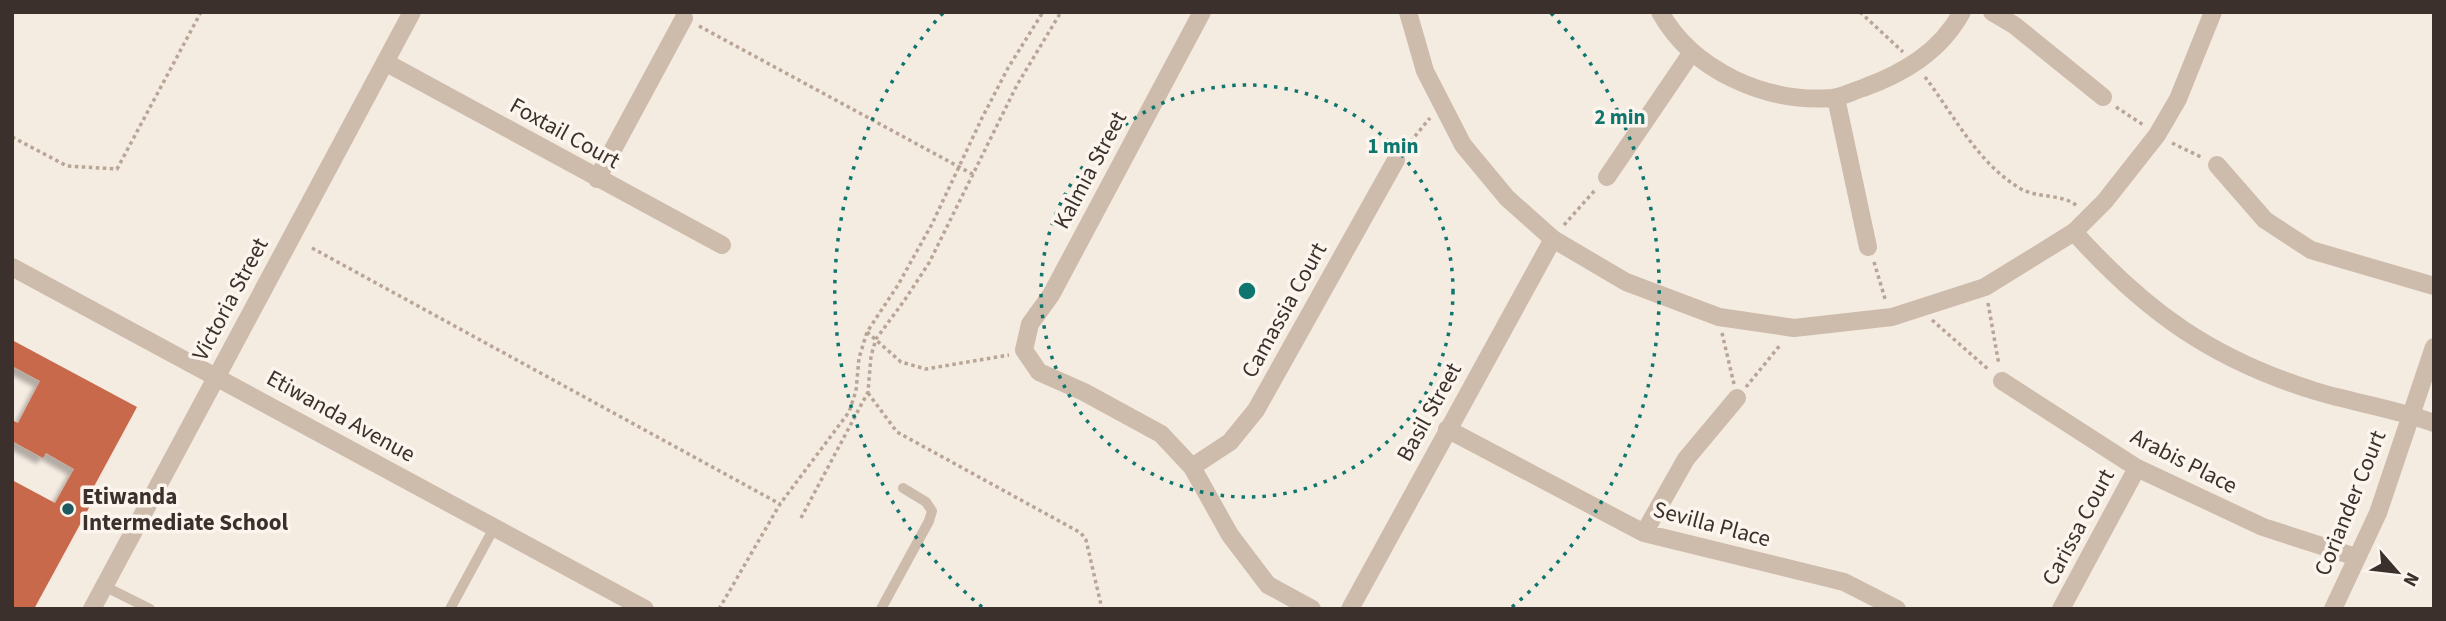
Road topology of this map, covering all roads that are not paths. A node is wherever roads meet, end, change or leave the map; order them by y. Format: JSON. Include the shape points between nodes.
{"nodes":[{"id":1,"x":412,"y":12,"type":"edge"},
{"id":2,"x":1202,"y":12,"type":"edge"},
{"id":3,"x":1408,"y":12,"type":"edge"},
{"id":4,"x":1660,"y":12,"type":"edge"},
{"id":5,"x":1962,"y":12,"type":"edge"},
{"id":6,"x":1992,"y":12,"type":"edge"},
{"id":7,"x":2213,"y":12,"type":"edge"},
{"id":8,"x":684,"y":18,"type":"road end"},
{"id":9,"x":1692,"y":52,"type":"junction"},
{"id":10,"x":385,"y":61,"type":"junction"},
{"id":11,"x":2102,"y":97,"type":"dead end"},
{"id":12,"x":1836,"y":98,"type":"junction"},
{"id":13,"x":1396,"y":160,"type":"road end"},
{"id":14,"x":2217,"y":165,"type":"dead end"},
{"id":15,"x":1607,"y":177,"type":"road end"},
{"id":16,"x":597,"y":179,"type":"junction"},
{"id":17,"x":2074,"y":232,"type":"junction"},
{"id":18,"x":1553,"y":239,"type":"junction"},
{"id":19,"x":722,"y":245,"type":"dead end"},
{"id":20,"x":1868,"y":247,"type":"road end"},
{"id":21,"x":12,"y":267,"type":"edge"},
{"id":22,"x":2434,"y":286,"type":"edge"},
{"id":23,"x":2434,"y":347,"type":"edge"},
{"id":24,"x":216,"y":376,"type":"junction"},
{"id":25,"x":2002,"y":380,"type":"road end"},
{"id":26,"x":1737,"y":398,"type":"road end"},
{"id":27,"x":2411,"y":415,"type":"junction"},
{"id":28,"x":2434,"y":423,"type":"edge"},
{"id":29,"x":1447,"y":429,"type":"junction"},
{"id":30,"x":1192,"y":467,"type":"junction"},
{"id":31,"x":2137,"y":468,"type":"junction"},
{"id":32,"x":903,"y":488,"type":"dead end"},
{"id":33,"x":494,"y":527,"type":"junction"},
{"id":34,"x":1644,"y":533,"type":"junction"},
{"id":35,"x":2356,"y":557,"type":"junction"},
{"id":36,"x":104,"y":586,"type":"junction"},
{"id":37,"x":92,"y":609,"type":"edge"},
{"id":38,"x":150,"y":609,"type":"edge"},
{"id":39,"x":450,"y":609,"type":"edge"},
{"id":40,"x":645,"y":609,"type":"edge"},
{"id":41,"x":881,"y":609,"type":"edge"},
{"id":42,"x":1312,"y":609,"type":"edge"},
{"id":43,"x":1350,"y":609,"type":"edge"},
{"id":44,"x":1897,"y":609,"type":"edge"},
{"id":45,"x":2061,"y":609,"type":"edge"},
{"id":46,"x":2333,"y":609,"type":"edge"}],
"edges":[{"from":1,"to":10,"type":"street","name":"Victoria Street"},
{"from":2,"to":30,"type":"street","name":"Kalmia Street","via":[[1051,295],[1030,324],[1024,350],[1039,372],[1161,434]]},
{"from":3,"to":18,"type":"street","via":[[1425,71],[1463,145],[1507,198]]},
{"from":4,"to":9,"type":"street"},
{"from":5,"to":12,"type":"street","via":[[1938,46],[1897,75]]},
{"from":6,"to":11,"type":"street"},
{"from":7,"to":17,"type":"street","via":[[2178,99],[2157,135],[2133,169]]},
{"from":8,"to":16,"type":"street"},
{"from":9,"to":12,"type":"street","via":[[1726,75],[1762,90],[1799,99]]},
{"from":9,"to":15,"type":"street"},
{"from":10,"to":16,"type":"street","name":"Foxtail Court"},
{"from":10,"to":24,"type":"street","name":"Victoria Street"},
{"from":12,"to":20,"type":"street"},
{"from":13,"to":30,"type":"street","name":"Camassia Court","via":[[1256,410],[1230,442]]},
{"from":14,"to":22,"type":"street","via":[[2265,220],[2311,250]]},
{"from":16,"to":19,"type":"street","name":"Foxtail Court"},
{"from":17,"to":18,"type":"street","via":[[1985,288],[1892,317],[1794,328],[1719,317],[1626,282]]},
{"from":17,"to":27,"type":"street","via":[[2159,314],[2227,357],[2317,391]]},
{"from":18,"to":29,"type":"street","name":"Basil Street"},
{"from":21,"to":24,"type":"street","name":"Etiwanda Avenue"},
{"from":23,"to":27,"type":"street","name":"Coriander Court"},
{"from":24,"to":33,"type":"street","name":"Etiwanda Avenue"},
{"from":24,"to":36,"type":"street","name":"Victoria Street"},
{"from":25,"to":31,"type":"street","name":"Arabis Place"},
{"from":26,"to":34,"type":"street","via":[[1686,459]]},
{"from":27,"to":28,"type":"street"},
{"from":27,"to":35,"type":"street","name":"Coriander Court","via":[[2378,513]]},
{"from":29,"to":34,"type":"street","name":"Sevilla Place"},
{"from":29,"to":43,"type":"street","name":"Basil Street"},
{"from":30,"to":42,"type":"street","via":[[1230,535],[1268,585]]},
{"from":31,"to":35,"type":"street","name":"Arabis Place","via":[[2263,527]]},
{"from":31,"to":45,"type":"street","name":"Carissa Court"},
{"from":32,"to":41,"type":"lane","via":[[932,511]]},
{"from":33,"to":39,"type":"lane"},
{"from":33,"to":40,"type":"street","name":"Etiwanda Avenue"},
{"from":34,"to":44,"type":"street","name":"Sevilla Place","via":[[1844,582]]},
{"from":35,"to":46,"type":"street","name":"Coriander Court"},
{"from":36,"to":37,"type":"street","name":"Victoria Street"},
{"from":36,"to":38,"type":"lane"}]}
